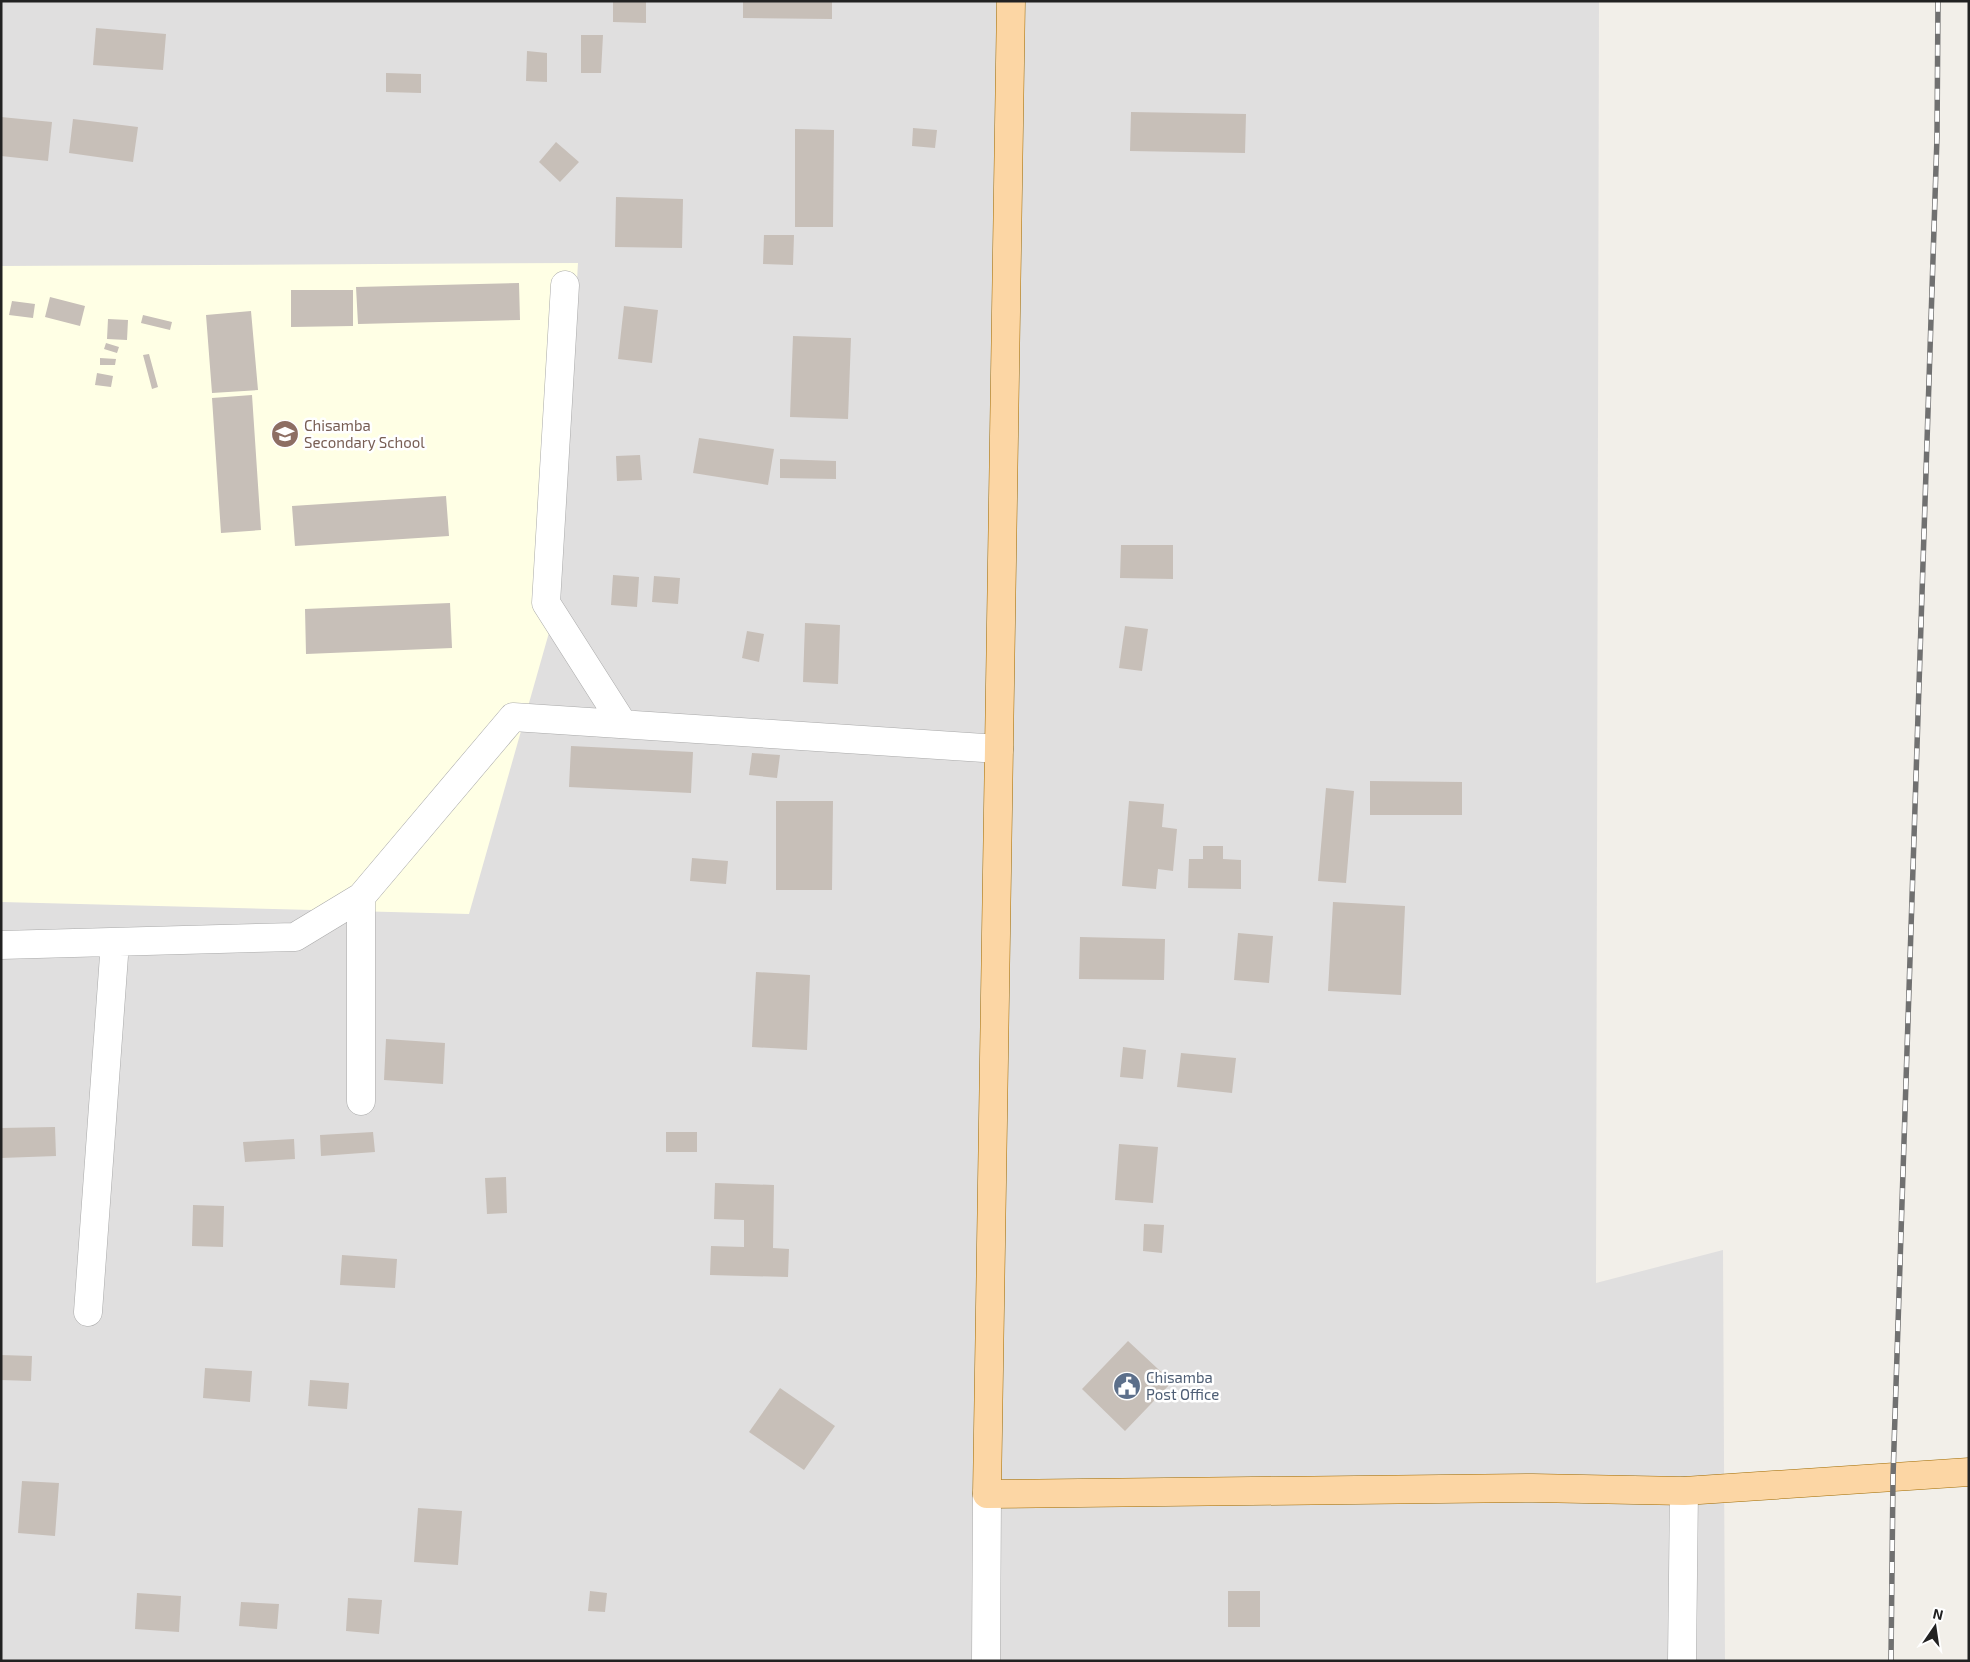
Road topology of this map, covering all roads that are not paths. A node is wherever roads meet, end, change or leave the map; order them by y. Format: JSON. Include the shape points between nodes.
{"nodes":[{"id":1,"x":1011,"y":1,"type":"edge"},
{"id":2,"x":565,"y":285,"type":"dead end"},
{"id":3,"x":623,"y":724,"type":"junction"},
{"id":4,"x":999,"y":749,"type":"junction"},
{"id":5,"x":361,"y":897,"type":"junction"},
{"id":6,"x":114,"y":942,"type":"junction"},
{"id":7,"x":1,"y":945,"type":"edge"},
{"id":8,"x":361,"y":1101,"type":"dead end"},
{"id":9,"x":88,"y":1312,"type":"dead end"},
{"id":10,"x":1969,"y":1472,"type":"edge"},
{"id":11,"x":1684,"y":1491,"type":"junction"},
{"id":12,"x":987,"y":1494,"type":"junction"},
{"id":13,"x":986,"y":1661,"type":"edge"},
{"id":14,"x":1682,"y":1661,"type":"edge"}],
"edges":[{"from":1,"to":4,"type":"main road"},
{"from":2,"to":3,"type":"street","via":[[546,603]]},
{"from":3,"to":4,"type":"street"},
{"from":3,"to":5,"type":"street","via":[[513,717]]},
{"from":4,"to":12,"type":"main road"},
{"from":5,"to":6,"type":"street","via":[[295,937]]},
{"from":5,"to":8,"type":"street"},
{"from":6,"to":7,"type":"street"},
{"from":6,"to":9,"type":"street"},
{"from":10,"to":11,"type":"main road"},
{"from":11,"to":12,"type":"main road","via":[[1533,1488]]},
{"from":11,"to":14,"type":"street"},
{"from":12,"to":13,"type":"street"}]}
